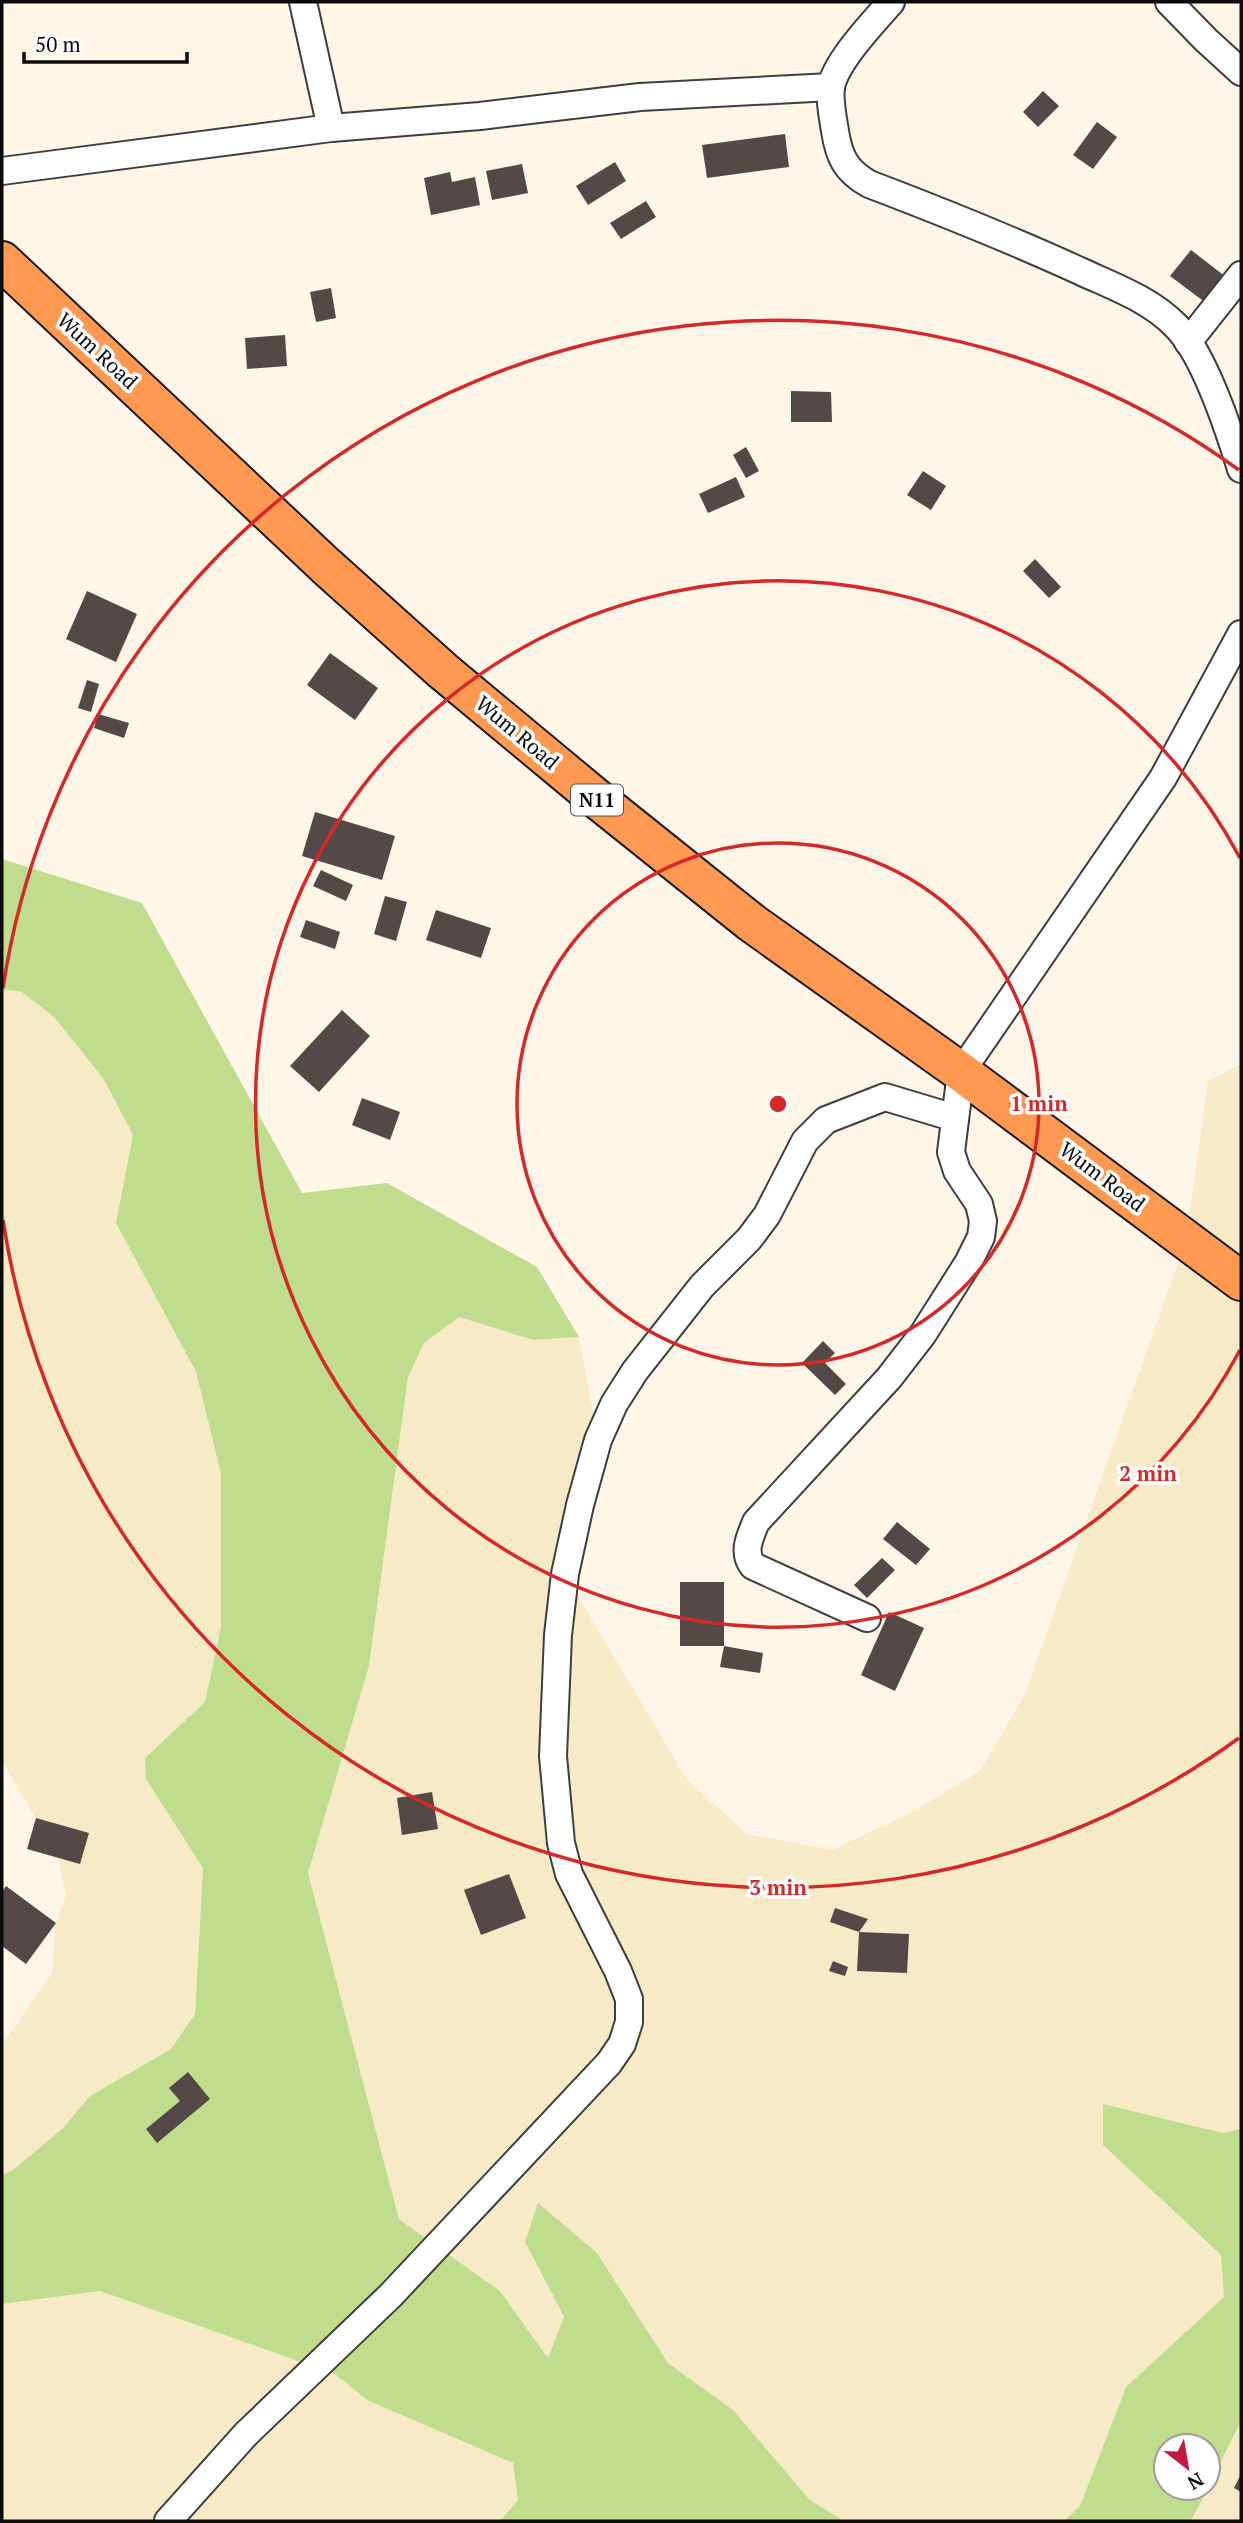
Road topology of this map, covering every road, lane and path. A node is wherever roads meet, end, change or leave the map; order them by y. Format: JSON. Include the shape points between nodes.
{"nodes":[{"id":1,"x":303,"y":2,"type":"edge"},
{"id":2,"x":891,"y":2,"type":"edge"},
{"id":3,"x":1169,"y":2,"type":"edge"},
{"id":4,"x":1241,"y":72,"type":"edge"},
{"id":5,"x":831,"y":87,"type":"junction"},
{"id":6,"x":331,"y":128,"type":"junction"},
{"id":7,"x":2,"y":171,"type":"edge"},
{"id":8,"x":2,"y":261,"type":"edge"},
{"id":9,"x":1241,"y":275,"type":"edge"},
{"id":10,"x":1188,"y":342,"type":"junction"},
{"id":11,"x":1241,"y":470,"type":"edge"},
{"id":12,"x":1241,"y":634,"type":"edge"},
{"id":13,"x":961,"y":1072,"type":"junction"},
{"id":14,"x":955,"y":1118,"type":"junction"},
{"id":15,"x":1241,"y":1281,"type":"edge"},
{"id":16,"x":867,"y":1618,"type":"dead end"},
{"id":17,"x":168,"y":2521,"type":"edge"}],
"edges":[{"from":1,"to":6,"type":"street"},
{"from":2,"to":5,"type":"street","via":[[851,50]]},
{"from":3,"to":4,"type":"street"},
{"from":5,"to":6,"type":"street","via":[[640,97]]},
{"from":5,"to":10,"type":"street","via":[[838,148],[844,165],[856,176],[999,233],[1129,293],[1160,312]]},
{"from":6,"to":7,"type":"street"},
{"from":8,"to":13,"type":"highway","name":"Wum Road","number":"N11","via":[[443,671],[752,923]]},
{"from":9,"to":10,"type":"street"},
{"from":10,"to":11,"type":"street"},
{"from":12,"to":13,"type":"street","via":[[1163,778]]},
{"from":13,"to":14,"type":"street"},
{"from":13,"to":15,"type":"highway","name":"Wum Road","number":"N11"},
{"from":14,"to":16,"type":"street","via":[[951,1152],[961,1179],[979,1205],[981,1237],[923,1334],[889,1378],[756,1522],[748,1541],[747,1556],[753,1566]]},
{"from":14,"to":17,"type":"street","via":[[885,1097],[826,1120],[805,1140],[767,1215],[749,1239],[702,1286],[635,1371],[598,1440],[565,1574],[553,1756],[561,1843],[569,1874],[629,1999],[629,2022],[622,2044],[391,2295],[246,2434]]}]}
